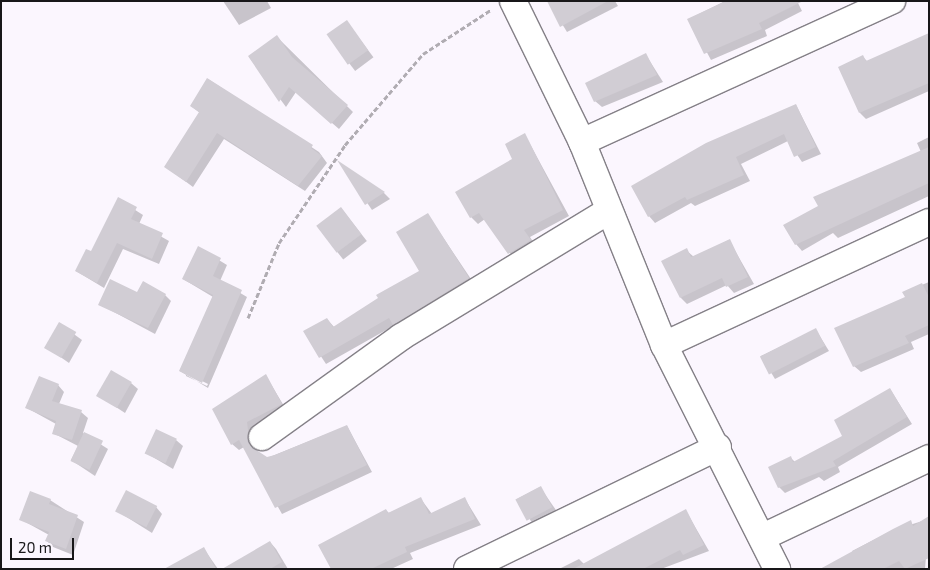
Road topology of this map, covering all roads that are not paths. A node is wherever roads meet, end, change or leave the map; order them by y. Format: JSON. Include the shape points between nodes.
{"nodes":[{"id":1,"x":892,"y":1,"type":"edge"},
{"id":2,"x":505,"y":4,"type":"edge"},
{"id":3,"x":582,"y":142,"type":"junction"},
{"id":4,"x":608,"y":211,"type":"junction"},
{"id":5,"x":929,"y":222,"type":"edge"},
{"id":6,"x":664,"y":345,"type":"junction"},
{"id":7,"x":262,"y":437,"type":"dead end"},
{"id":8,"x":718,"y":447,"type":"junction"},
{"id":9,"x":929,"y":458,"type":"edge"},
{"id":10,"x":763,"y":537,"type":"junction"},
{"id":11,"x":467,"y":569,"type":"edge"},
{"id":12,"x":777,"y":569,"type":"edge"}],
"edges":[{"from":1,"to":3,"type":"street"},
{"from":2,"to":3,"type":"street"},
{"from":3,"to":4,"type":"street"},
{"from":4,"to":6,"type":"street"},
{"from":4,"to":7,"type":"street","via":[[401,338]]},
{"from":5,"to":6,"type":"street"},
{"from":6,"to":8,"type":"street"},
{"from":8,"to":10,"type":"street"},
{"from":8,"to":11,"type":"street"},
{"from":9,"to":10,"type":"street"},
{"from":10,"to":12,"type":"street"}]}
